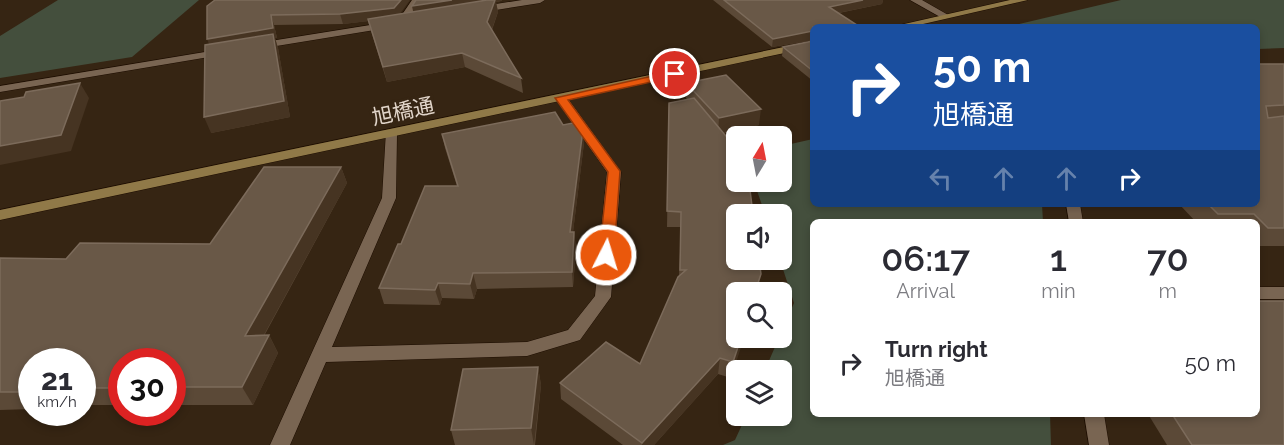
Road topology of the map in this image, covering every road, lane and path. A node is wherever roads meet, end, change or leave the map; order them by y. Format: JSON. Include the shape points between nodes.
{"nodes":[{"id":1,"x":417,"y":0,"type":"edge"},
{"id":2,"x":540,"y":0,"type":"edge"},
{"id":3,"x":915,"y":0,"type":"edge"},
{"id":4,"x":1023,"y":0,"type":"edge"},
{"id":5,"x":460,"y":13,"type":"edge"},
{"id":6,"x":945,"y":16,"type":"junction"},
{"id":7,"x":909,"y":24,"type":"edge"},
{"id":8,"x":810,"y":46,"type":"edge"},
{"id":9,"x":249,"y":48,"type":"edge"},
{"id":10,"x":237,"y":50,"type":"edge"},
{"id":11,"x":0,"y":89,"type":"edge"},
{"id":12,"x":561,"y":98,"type":"junction"},
{"id":13,"x":391,"y":134,"type":"junction"},
{"id":14,"x":0,"y":215,"type":"edge"},
{"id":15,"x":1260,"y":293,"type":"edge"},
{"id":16,"x":1284,"y":293,"type":"edge"},
{"id":17,"x":320,"y":355,"type":"junction"},
{"id":18,"x":1094,"y":417,"type":"edge"},
{"id":19,"x":280,"y":445,"type":"edge"},
{"id":20,"x":1099,"y":445,"type":"edge"}],
"edges":[{"from":1,"to":9,"type":"street","via":[[408,21]]},
{"from":2,"to":5,"type":"street"},
{"from":3,"to":6,"type":"street"},
{"from":4,"to":6,"type":"street"},
{"from":6,"to":7,"type":"street"},
{"from":8,"to":12,"type":"street","name":"旭橋通"},
{"from":10,"to":11,"type":"street"},
{"from":12,"to":13,"type":"street","name":"旭橋通"},
{"from":12,"to":17,"type":"street","via":[[614,171],[603,297],[574,334],[527,349]]},
{"from":13,"to":14,"type":"street","name":"旭橋通"},
{"from":13,"to":17,"type":"street","via":[[389,198]]},
{"from":15,"to":16,"type":"street"},
{"from":17,"to":19,"type":"street"},
{"from":18,"to":20,"type":"street"}]}
